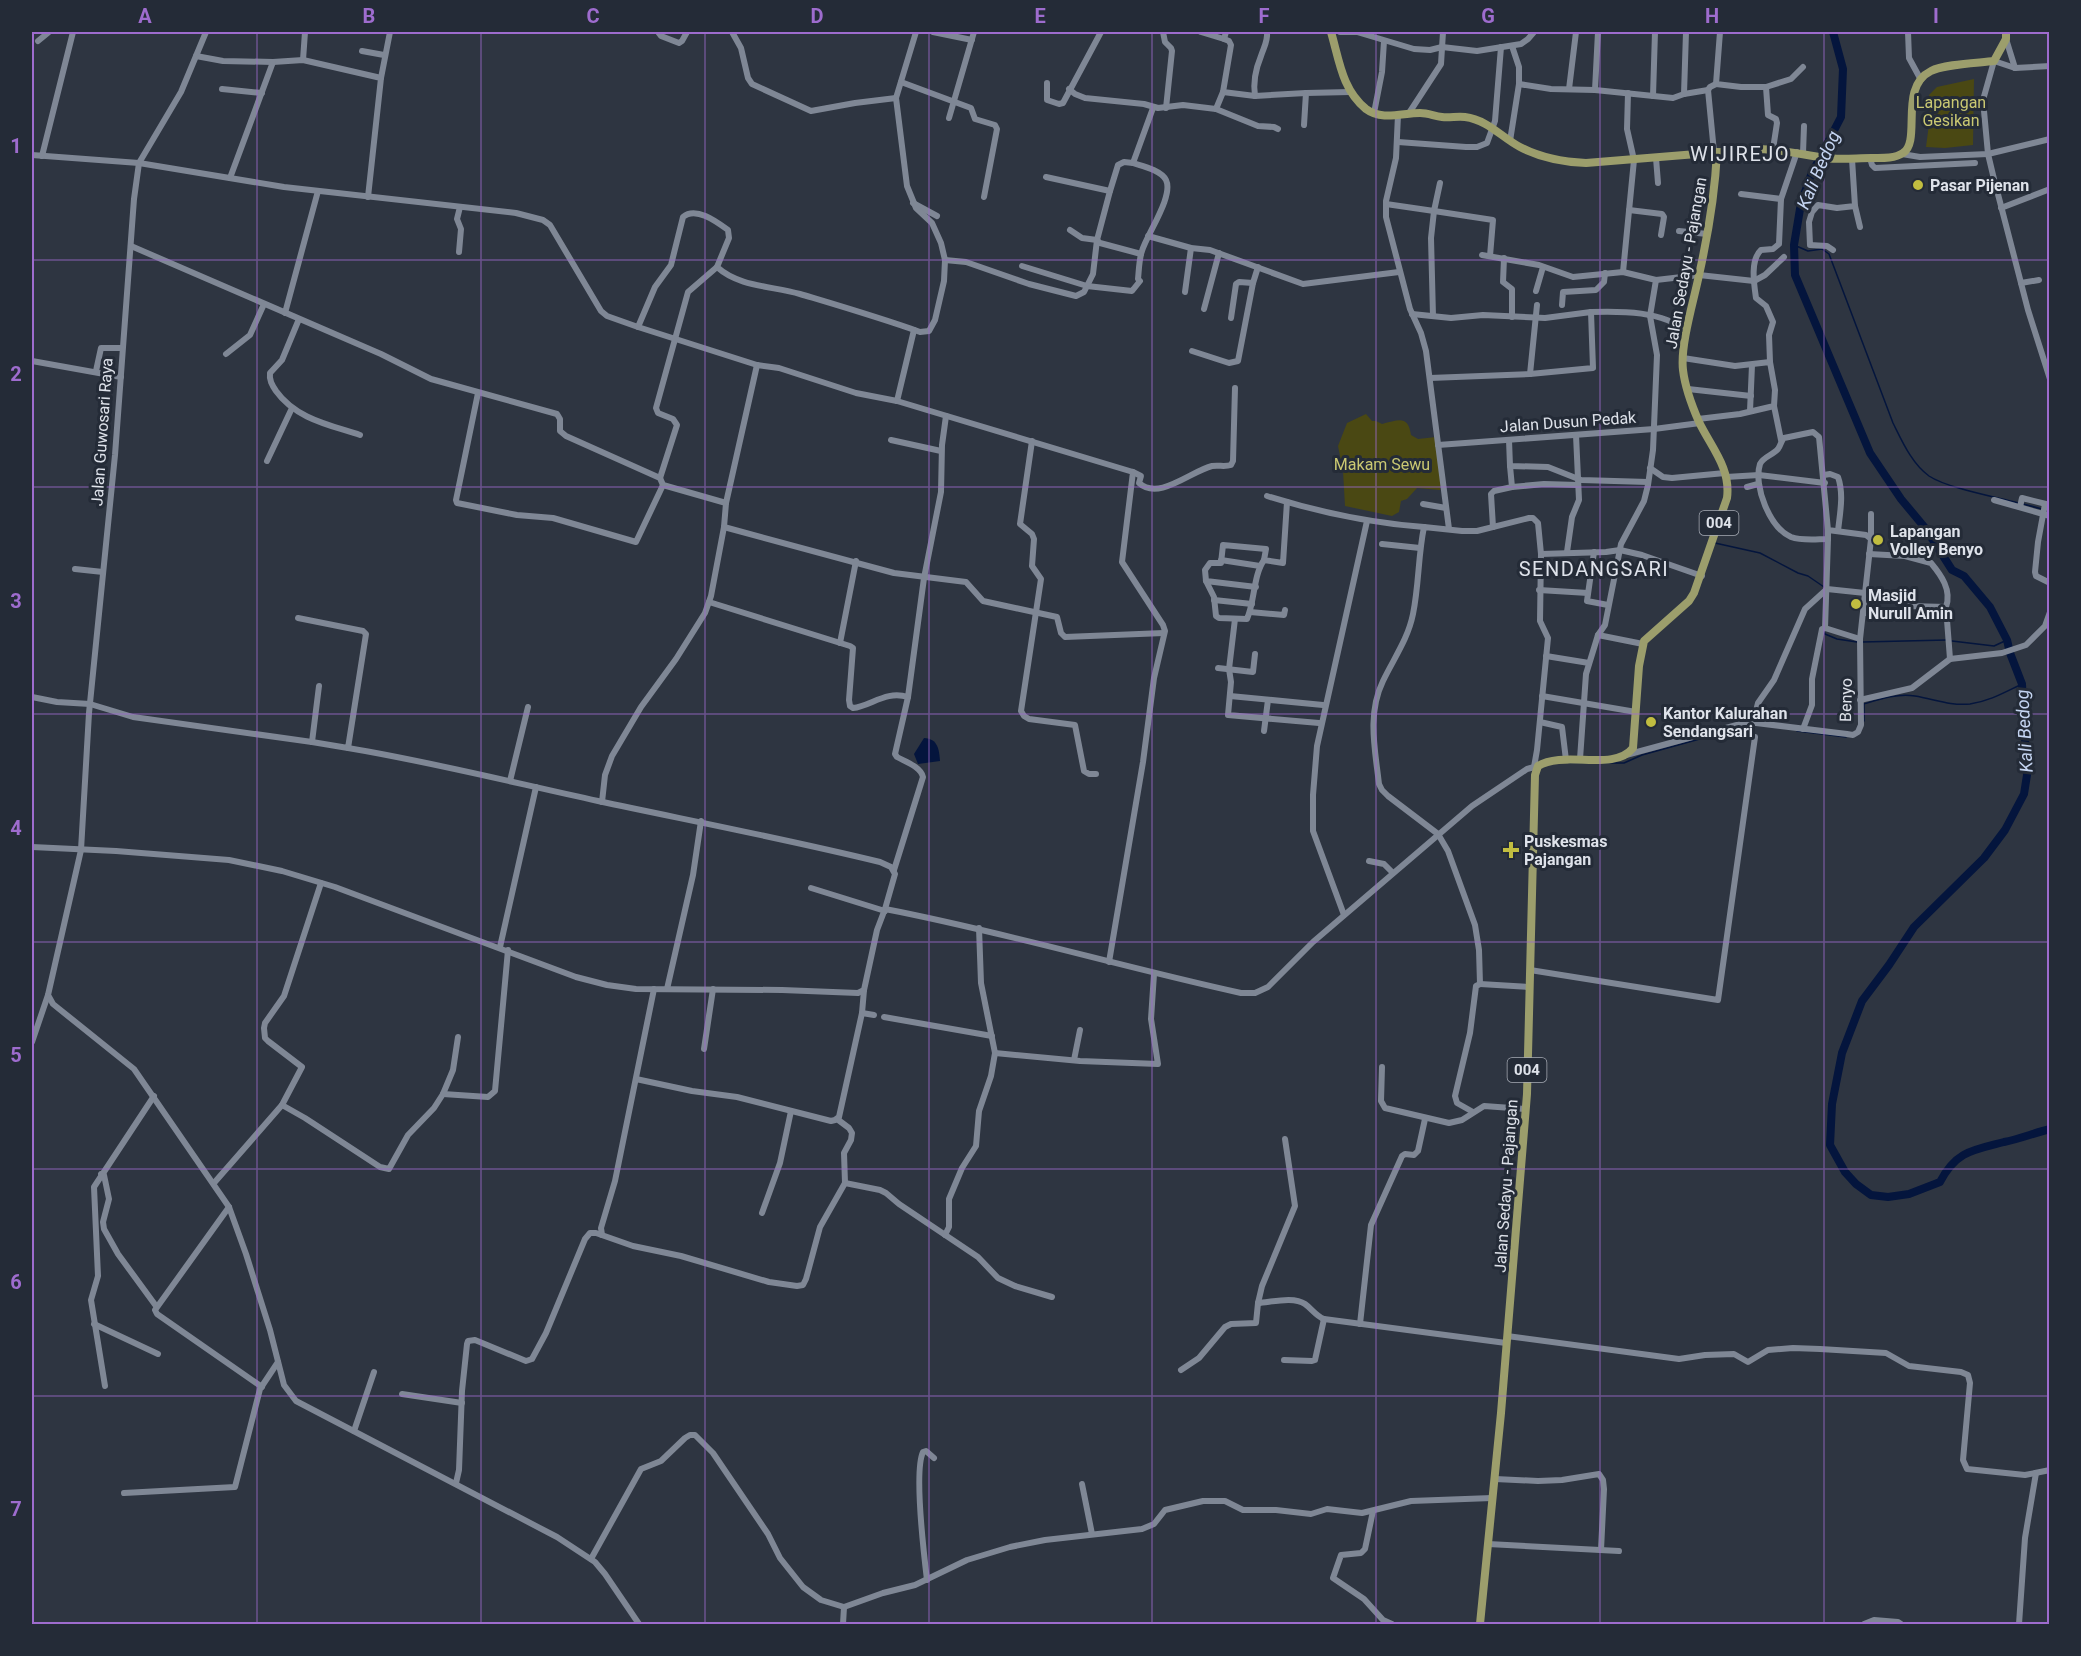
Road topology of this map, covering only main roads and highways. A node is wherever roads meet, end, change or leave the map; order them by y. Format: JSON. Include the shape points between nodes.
{"nodes":[{"id":1,"x":1335,"y":32,"type":"edge"},
{"id":2,"x":2006,"y":35,"type":"edge"},
{"id":3,"x":1715,"y":152,"type":"junction"},
{"id":4,"x":1480,"y":1624,"type":"edge"}],
"edges":[{"from":1,"to":3,"type":"main road","via":[[1343,77],[1350,92],[1374,113],[1422,112],[1467,117],[1484,122],[1535,153],[1568,162]]},
{"from":2,"to":3,"type":"main road","via":[[1994,61],[1935,69],[1925,74],[1913,94],[1910,140],[1902,154],[1827,159],[1773,149]]},
{"from":3,"to":4,"type":"main road","name":"Jalan Sedayu - Pajangan","number":"004","via":[[1707,234],[1683,369],[1699,421],[1726,475],[1727,498],[1692,597],[1642,644],[1634,744],[1626,755],[1536,766],[1525,1109]]}]}
